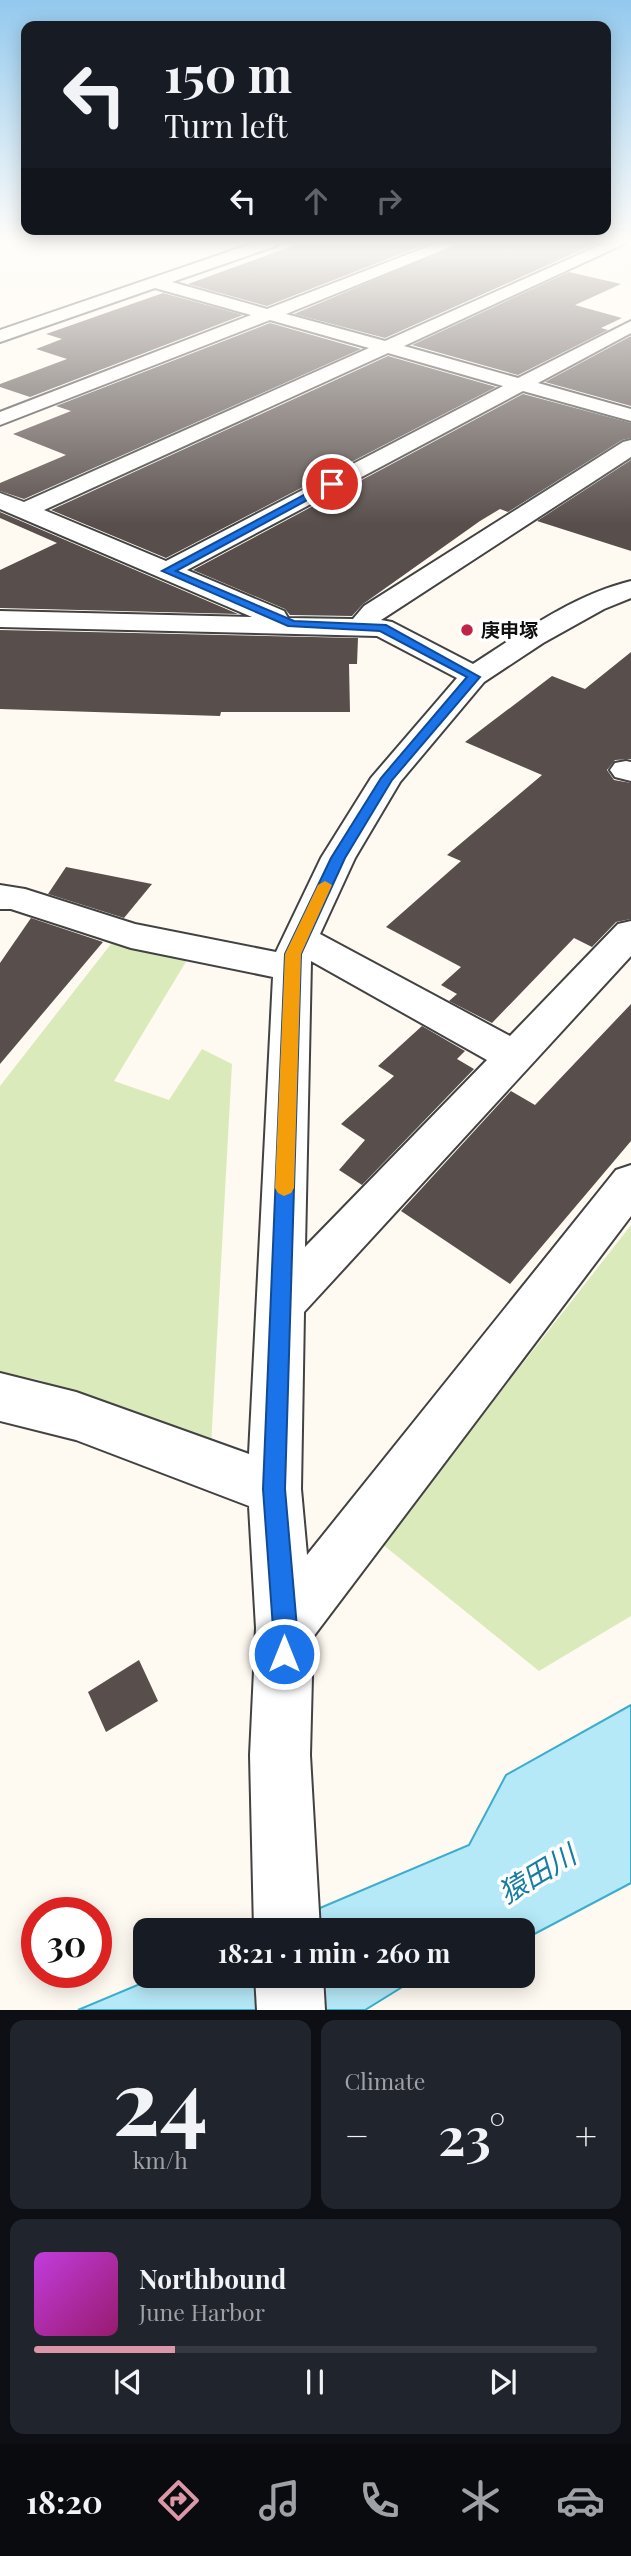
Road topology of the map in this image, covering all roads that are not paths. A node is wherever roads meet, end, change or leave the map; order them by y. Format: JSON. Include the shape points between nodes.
{"nodes":[{"id":1,"x":213,"y":337,"type":"edge"},
{"id":2,"x":349,"y":337,"type":"edge"},
{"id":3,"x":413,"y":337,"type":"edge"},
{"id":4,"x":610,"y":337,"type":"edge"},
{"id":5,"x":389,"y":348,"type":"junction"},
{"id":6,"x":520,"y":384,"type":"junction"},
{"id":7,"x":631,"y":415,"type":"edge"},
{"id":8,"x":0,"y":419,"type":"edge"},
{"id":9,"x":631,"y":447,"type":"edge"},
{"id":10,"x":0,"y":500,"type":"edge"},
{"id":11,"x":25,"y":510,"type":"junction"},
{"id":12,"x":167,"y":571,"type":"junction"},
{"id":13,"x":631,"y":589,"type":"edge"},
{"id":14,"x":0,"y":619,"type":"edge"},
{"id":15,"x":292,"y":624,"type":"junction"},
{"id":16,"x":361,"y":627,"type":"junction"},
{"id":17,"x":474,"y":677,"type":"junction"},
{"id":18,"x":0,"y":897,"type":"edge"},
{"id":19,"x":631,"y":933,"type":"edge"},
{"id":20,"x":296,"y":954,"type":"junction"},
{"id":21,"x":514,"y":1057,"type":"junction"},
{"id":22,"x":631,"y":1183,"type":"edge"},
{"id":23,"x":281,"y":1305,"type":"junction"},
{"id":24,"x":0,"y":1397,"type":"edge"},
{"id":25,"x":274,"y":1489,"type":"junction"},
{"id":26,"x":285,"y":1628,"type":"junction"},
{"id":27,"x":288,"y":1918,"type":"edge"},
{"id":28,"x":290,"y":1988,"type":"edge"},
{"id":29,"x":291,"y":2010,"type":"edge"}],
"edges":[{"from":1,"to":8,"type":"street"},
{"from":2,"to":5,"type":"street"},
{"from":3,"to":5,"type":"street"},
{"from":4,"to":6,"type":"street"},
{"from":5,"to":6,"type":"street"},
{"from":5,"to":11,"type":"street"},
{"from":6,"to":7,"type":"street"},
{"from":6,"to":12,"type":"street"},
{"from":9,"to":16,"type":"street","via":[[373,612]]},
{"from":10,"to":11,"type":"street"},
{"from":11,"to":12,"type":"street"},
{"from":12,"to":15,"type":"street"},
{"from":13,"to":17,"type":"street","via":[[533,637]]},
{"from":14,"to":15,"type":"street"},
{"from":15,"to":16,"type":"street"},
{"from":16,"to":17,"type":"street","via":[[382,628]]},
{"from":17,"to":20,"type":"street","via":[[387,778],[338,858]]},
{"from":18,"to":20,"type":"street","via":[[13,897],[131,936]]},
{"from":19,"to":21,"type":"street"},
{"from":20,"to":21,"type":"street"},
{"from":20,"to":23,"type":"street"},
{"from":21,"to":23,"type":"street"},
{"from":22,"to":26,"type":"street"},
{"from":23,"to":25,"type":"street"},
{"from":24,"to":25,"type":"street","via":[[76,1416]]},
{"from":25,"to":26,"type":"street"},
{"from":26,"to":27,"type":"street","via":[[281,1755]]},
{"from":28,"to":29,"type":"street"}]}
